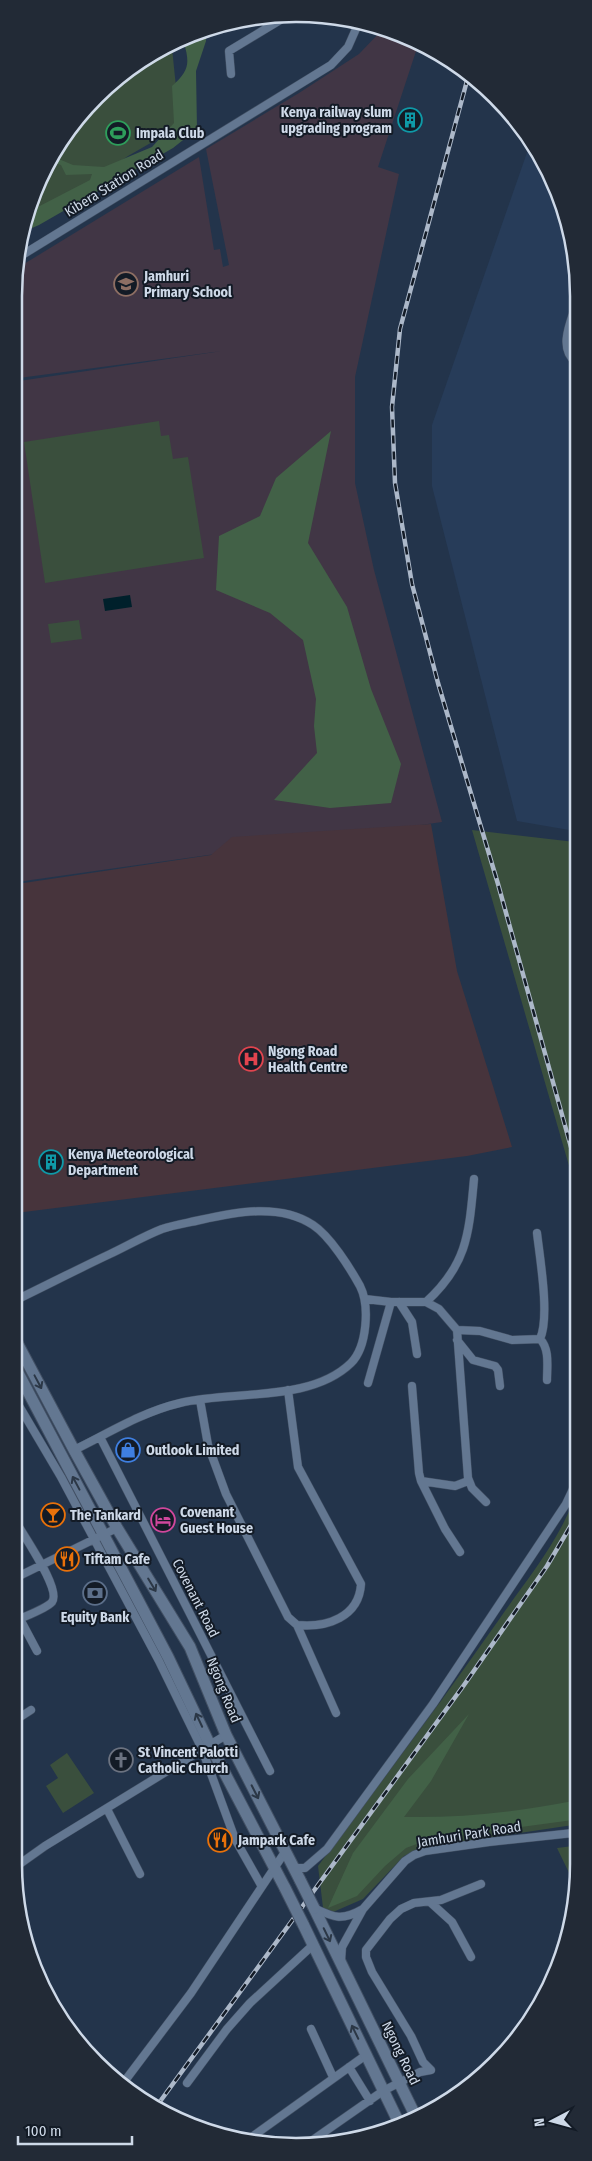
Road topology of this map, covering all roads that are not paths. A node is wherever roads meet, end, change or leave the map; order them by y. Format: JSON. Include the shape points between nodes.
{"nodes":[{"id":1,"x":275,"y":23,"type":"edge"},
{"id":2,"x":267,"y":24,"type":"edge"},
{"id":3,"x":267,"y":28,"type":"junction"},
{"id":4,"x":356,"y":29,"type":"edge"},
{"id":5,"x":231,"y":74,"type":"dead end"},
{"id":6,"x":26,"y":252,"type":"edge"},
{"id":7,"x":570,"y":331,"type":"edge"},
{"id":8,"x":570,"y":358,"type":"edge"},
{"id":9,"x":474,"y":1179,"type":"dead end"},
{"id":10,"x":538,"y":1233,"type":"dead end"},
{"id":11,"x":22,"y":1297,"type":"edge"},
{"id":12,"x":365,"y":1299,"type":"junction"},
{"id":13,"x":395,"y":1302,"type":"junction"},
{"id":14,"x":426,"y":1302,"type":"junction"},
{"id":15,"x":457,"y":1330,"type":"junction"},
{"id":16,"x":457,"y":1339,"type":"junction"},
{"id":17,"x":540,"y":1339,"type":"junction"},
{"id":18,"x":22,"y":1350,"type":"edge"},
{"id":19,"x":417,"y":1354,"type":"dead end"},
{"id":20,"x":547,"y":1380,"type":"dead end"},
{"id":21,"x":368,"y":1383,"type":"dead end"},
{"id":22,"x":412,"y":1386,"type":"dead end"},
{"id":23,"x":500,"y":1386,"type":"dead end"},
{"id":24,"x":22,"y":1389,"type":"edge"},
{"id":25,"x":288,"y":1390,"type":"junction"},
{"id":26,"x":200,"y":1400,"type":"junction"},
{"id":27,"x":22,"y":1411,"type":"edge"},
{"id":28,"x":100,"y":1437,"type":"junction"},
{"id":29,"x":74,"y":1450,"type":"junction"},
{"id":30,"x":421,"y":1481,"type":"junction"},
{"id":31,"x":468,"y":1481,"type":"junction"},
{"id":32,"x":570,"y":1496,"type":"edge"},
{"id":33,"x":486,"y":1502,"type":"dead end"},
{"id":34,"x":117,"y":1528,"type":"junction"},
{"id":35,"x":22,"y":1533,"type":"edge"},
{"id":36,"x":99,"y":1537,"type":"junction"},
{"id":37,"x":460,"y":1552,"type":"dead end"},
{"id":38,"x":42,"y":1564,"type":"junction"},
{"id":39,"x":22,"y":1574,"type":"edge"},
{"id":40,"x":22,"y":1618,"type":"edge"},
{"id":41,"x":297,"y":1625,"type":"junction"},
{"id":42,"x":22,"y":1628,"type":"edge"},
{"id":43,"x":37,"y":1651,"type":"dead end"},
{"id":44,"x":30,"y":1710,"type":"dead end"},
{"id":45,"x":336,"y":1713,"type":"dead end"},
{"id":46,"x":22,"y":1716,"type":"edge"},
{"id":47,"x":226,"y":1735,"type":"junction"},
{"id":48,"x":206,"y":1747,"type":"junction"},
{"id":49,"x":270,"y":1771,"type":"dead end"},
{"id":50,"x":107,"y":1809,"type":"junction"},
{"id":51,"x":570,"y":1832,"type":"edge"},
{"id":52,"x":285,"y":1852,"type":"junction"},
{"id":53,"x":22,"y":1862,"type":"edge"},
{"id":54,"x":274,"y":1866,"type":"junction"},
{"id":55,"x":293,"y":1868,"type":"junction"},
{"id":56,"x":140,"y":1874,"type":"dead end"},
{"id":57,"x":481,"y":1884,"type":"dead end"},
{"id":58,"x":262,"y":1885,"type":"junction"},
{"id":59,"x":430,"y":1902,"type":"junction"},
{"id":60,"x":314,"y":1908,"type":"junction"},
{"id":61,"x":363,"y":1909,"type":"junction"},
{"id":62,"x":313,"y":1945,"type":"junction"},
{"id":63,"x":471,"y":1957,"type":"dead end"},
{"id":64,"x":341,"y":1963,"type":"junction"},
{"id":65,"x":311,"y":2028,"type":"dead end"},
{"id":66,"x":366,"y":2055,"type":"junction"},
{"id":67,"x":349,"y":2067,"type":"junction"},
{"id":68,"x":333,"y":2077,"type":"junction"},
{"id":69,"x":126,"y":2079,"type":"edge"},
{"id":70,"x":187,"y":2083,"type":"dead end"},
{"id":71,"x":398,"y":2083,"type":"junction"},
{"id":72,"x":382,"y":2091,"type":"junction"},
{"id":73,"x":370,"y":2101,"type":"junction"},
{"id":74,"x":413,"y":2112,"type":"edge"},
{"id":75,"x":397,"y":2119,"type":"edge"},
{"id":76,"x":254,"y":2135,"type":"edge"},
{"id":77,"x":316,"y":2138,"type":"edge"}],
"edges":[{"from":1,"to":3,"type":"street"},
{"from":2,"to":3,"type":"street"},
{"from":3,"to":5,"type":"street","via":[[229,52]]},
{"from":4,"to":6,"type":"street","name":"Kibera Station Road","via":[[348,47],[331,65]]},
{"from":7,"to":8,"type":"street","via":[[566,348]]},
{"from":9,"to":14,"type":"street","via":[[461,1257],[446,1283]]},
{"from":10,"to":17,"type":"street","via":[[544,1312]]},
{"from":11,"to":12,"type":"street","via":[[163,1228],[232,1213],[258,1211],[288,1214],[314,1226],[335,1248],[358,1282]]},
{"from":12,"to":13,"type":"street"},
{"from":12,"to":25,"type":"street","via":[[362,1342],[352,1362],[319,1382]]},
{"from":13,"to":14,"type":"street"},
{"from":13,"to":19,"type":"street","via":[[412,1322]]},
{"from":13,"to":21,"type":"street"},
{"from":14,"to":15,"type":"street","via":[[439,1309]]},
{"from":15,"to":16,"type":"street"},
{"from":15,"to":17,"type":"street","via":[[480,1331],[512,1340]]},
{"from":16,"to":23,"type":"street","via":[[472,1360],[495,1366]]},
{"from":16,"to":31,"type":"street"},
{"from":17,"to":20,"type":"street","via":[[547,1352]]},
{"from":18,"to":29,"type":"main road","name":"Ngong Road","one_way":true},
{"from":22,"to":30,"type":"street"},
{"from":36,"to":24,"type":"main road","one_way":true},
{"from":25,"to":26,"type":"street"},
{"from":25,"to":41,"type":"street","via":[[296,1463],[361,1584],[358,1602],[337,1621]]},
{"from":26,"to":28,"type":"street","via":[[157,1409]]},
{"from":26,"to":41,"type":"street","via":[[208,1445],[226,1494],[288,1618]]},
{"from":27,"to":36,"type":"street"},
{"from":28,"to":29,"type":"street"},
{"from":28,"to":49,"type":"street","name":"Covenant Road"},
{"from":29,"to":34,"type":"main road","name":"Ngong Road"},
{"from":30,"to":31,"type":"street","via":[[455,1486]]},
{"from":30,"to":37,"type":"street"},
{"from":31,"to":33,"type":"street"},
{"from":32,"to":55,"type":"street","via":[[433,1704],[327,1849],[305,1868]]},
{"from":34,"to":36,"type":"street"},
{"from":34,"to":47,"type":"main road","name":"Ngong Road","one_way":true,"via":[[190,1647]]},
{"from":35,"to":38,"type":"street"},
{"from":36,"to":38,"type":"street"},
{"from":36,"to":48,"type":"main road","via":[[168,1657]]},
{"from":38,"to":39,"type":"street"},
{"from":38,"to":40,"type":"street","via":[[54,1590],[54,1599]]},
{"from":41,"to":45,"type":"street"},
{"from":42,"to":43,"type":"street"},
{"from":44,"to":46,"type":"street"},
{"from":47,"to":48,"type":"street"},
{"from":47,"to":52,"type":"main road","name":"Ngong Road","one_way":true},
{"from":48,"to":50,"type":"street"},
{"from":48,"to":54,"type":"main road"},
{"from":48,"to":58,"type":"street","via":[[235,1839]]},
{"from":50,"to":53,"type":"street"},
{"from":50,"to":56,"type":"street"},
{"from":51,"to":61,"type":"street","name":"Jamhuri Park Road","via":[[419,1853],[405,1861]]},
{"from":52,"to":54,"type":"street"},
{"from":52,"to":55,"type":"main road","name":"Ngong Road"},
{"from":54,"to":58,"type":"street"},
{"from":54,"to":62,"type":"main road","bridge":true},
{"from":55,"to":60,"type":"main road","name":"Ngong Road","bridge":true},
{"from":57,"to":59,"type":"street"},
{"from":58,"to":69,"type":"street","via":[[191,1993]]},
{"from":59,"to":63,"type":"street","via":[[452,1922]]},
{"from":59,"to":71,"type":"street","via":[[401,1909],[366,1950],[372,1972],[423,2062],[431,2070]]},
{"from":60,"to":61,"type":"street","name":"Jamhuri Park Road","via":[[340,1918]]},
{"from":60,"to":64,"type":"main road","name":"Ngong Road","one_way":true},
{"from":61,"to":64,"type":"street","name":"Jamhuri Park Road","via":[[342,1948]]},
{"from":66,"to":62,"type":"main road","one_way":true},
{"from":62,"to":70,"type":"street","via":[[250,2003]]},
{"from":64,"to":71,"type":"main road","name":"Ngong Road"},
{"from":65,"to":68,"type":"street"},
{"from":66,"to":67,"type":"street"},
{"from":66,"to":72,"type":"main road"},
{"from":67,"to":68,"type":"street"},
{"from":67,"to":73,"type":"street"},
{"from":68,"to":76,"type":"street"},
{"from":71,"to":72,"type":"street"},
{"from":71,"to":74,"type":"main road","name":"Ngong Road"},
{"from":72,"to":73,"type":"street"},
{"from":72,"to":75,"type":"main road"},
{"from":73,"to":77,"type":"street"}]}
